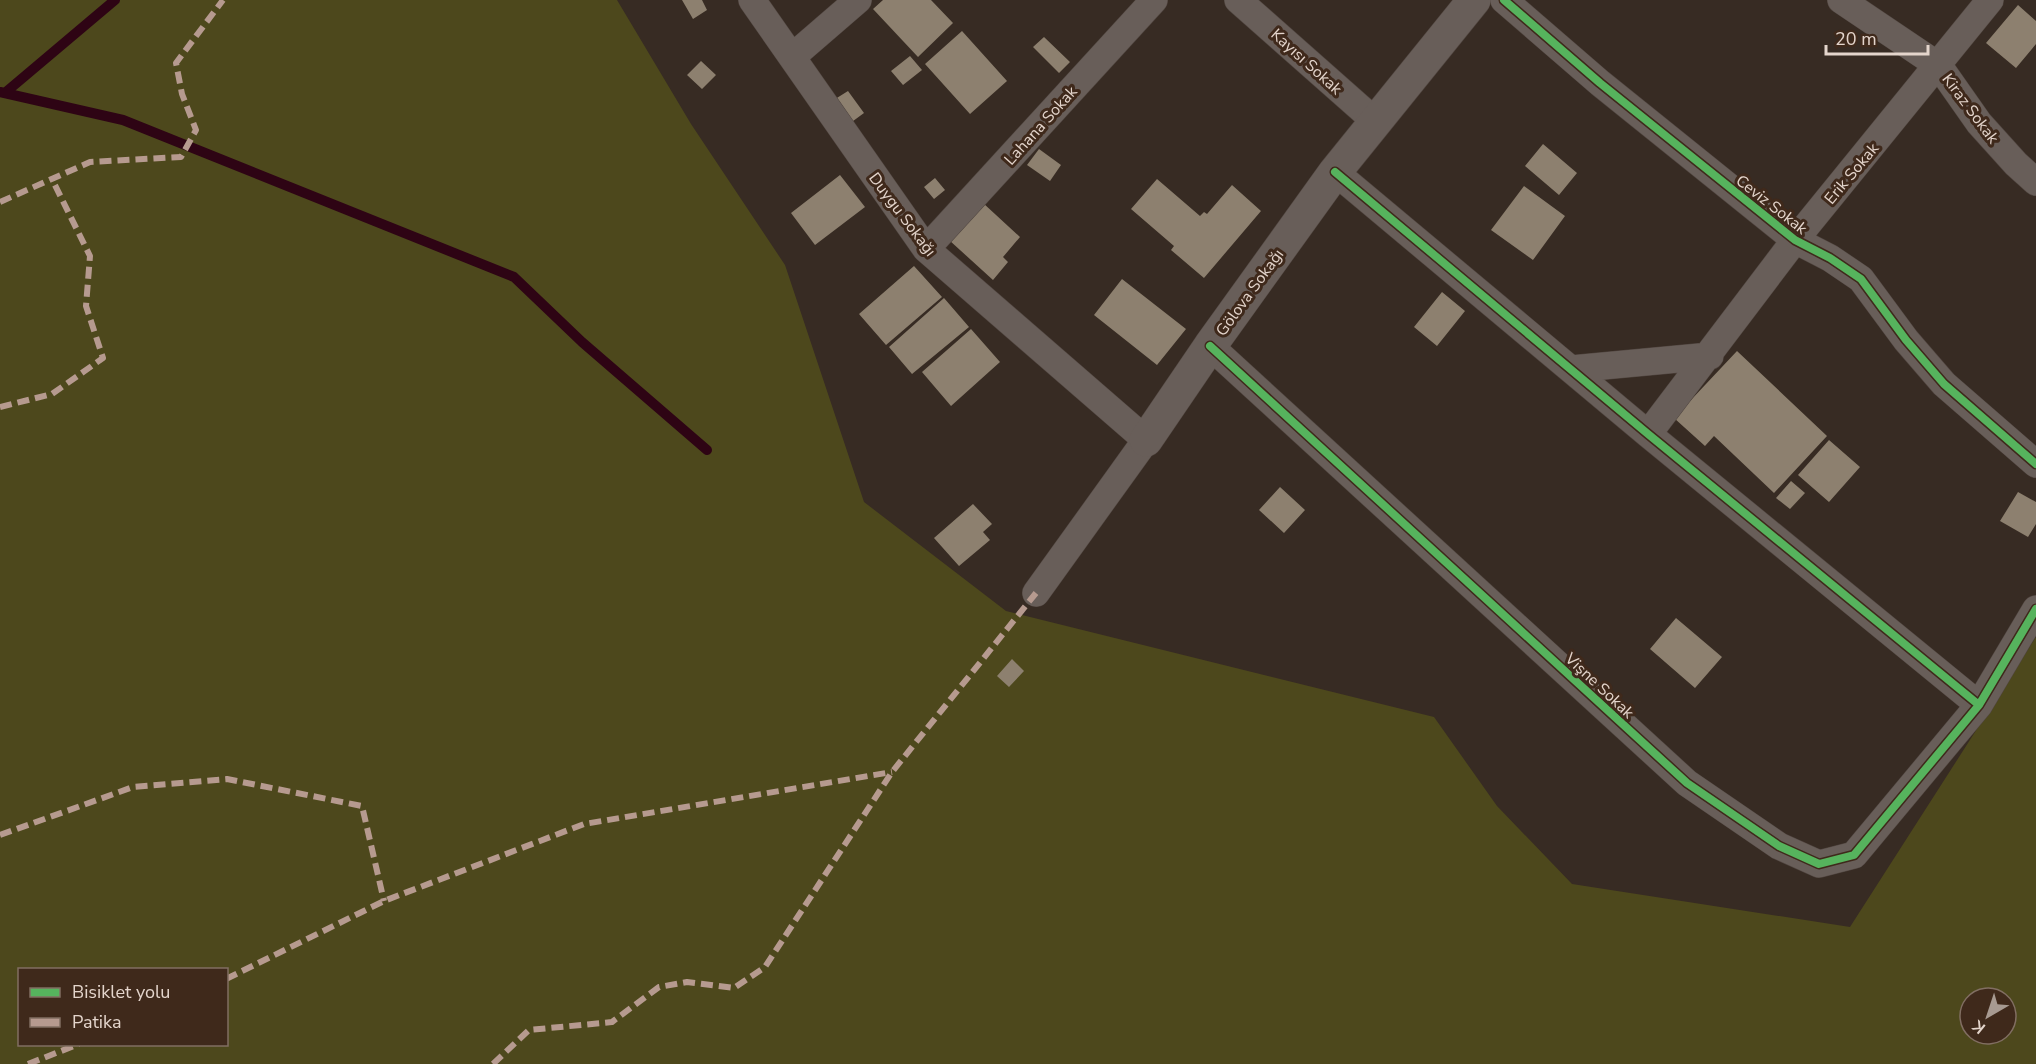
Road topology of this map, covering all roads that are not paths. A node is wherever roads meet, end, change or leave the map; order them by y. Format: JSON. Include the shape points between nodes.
{"nodes":[{"id":1,"x":752,"y":0,"type":"edge"},
{"id":2,"x":858,"y":0,"type":"edge"},
{"id":3,"x":1154,"y":0,"type":"edge"},
{"id":4,"x":1238,"y":0,"type":"edge"},
{"id":5,"x":1474,"y":0,"type":"edge"},
{"id":6,"x":1504,"y":0,"type":"edge"},
{"id":7,"x":1841,"y":0,"type":"edge"},
{"id":8,"x":1990,"y":0,"type":"edge"},
{"id":9,"x":792,"y":57,"type":"junction"},
{"id":10,"x":1939,"y":66,"type":"junction"},
{"id":11,"x":1376,"y":122,"type":"junction"},
{"id":12,"x":1335,"y":172,"type":"junction"},
{"id":13,"x":2036,"y":182,"type":"edge"},
{"id":14,"x":1795,"y":240,"type":"junction"},
{"id":15,"x":926,"y":249,"type":"junction"},
{"id":16,"x":1210,"y":346,"type":"junction"},
{"id":17,"x":1710,"y":356,"type":"junction"},
{"id":18,"x":1571,"y":369,"type":"junction"},
{"id":19,"x":1648,"y":434,"type":"junction"},
{"id":20,"x":1146,"y":440,"type":"junction"},
{"id":21,"x":2036,"y":464,"type":"edge"},
{"id":22,"x":1036,"y":593,"type":"dead end"},
{"id":23,"x":2036,"y":609,"type":"edge"},
{"id":24,"x":1979,"y":705,"type":"junction"}],
"edges":[{"from":1,"to":9,"type":"street","name":"Duygu Sokağı"},
{"from":2,"to":9,"type":"street"},
{"from":3,"to":15,"type":"street","name":"Lahana Sokak"},
{"from":4,"to":11,"type":"street","name":"Kayısı Sokak"},
{"from":5,"to":11,"type":"street","name":"Gölova Sokağı"},
{"from":6,"to":14,"type":"street","name":"Ceviz Sokak"},
{"from":7,"to":10,"type":"street","name":"Kiraz Sokak"},
{"from":8,"to":10,"type":"street","name":"Erik Sokak"},
{"from":9,"to":15,"type":"street","name":"Duygu Sokağı"},
{"from":10,"to":13,"type":"street","name":"Kiraz Sokak","via":[[1979,123]]},
{"from":10,"to":14,"type":"street","name":"Erik Sokak"},
{"from":11,"to":12,"type":"street","name":"Gölova Sokağı"},
{"from":12,"to":16,"type":"street","name":"Gölova Sokağı"},
{"from":12,"to":18,"type":"street"},
{"from":14,"to":17,"type":"street","name":"Erik Sokak"},
{"from":14,"to":21,"type":"street","name":"Ceviz Sokak","via":[[1861,279],[1944,384]]},
{"from":15,"to":20,"type":"street","name":"Duygu Sokağı"},
{"from":16,"to":20,"type":"street","name":"Gölova Sokağı"},
{"from":16,"to":24,"type":"street","name":"Vişne Sokak","via":[[1687,783],[1779,846],[1819,864],[1854,855]]},
{"from":17,"to":18,"type":"street"},
{"from":17,"to":19,"type":"street","name":"Erik Sokak"},
{"from":18,"to":19,"type":"street"},
{"from":19,"to":24,"type":"street"},
{"from":20,"to":22,"type":"street","name":"Gölova Sokağı"},
{"from":23,"to":24,"type":"street","name":"Vişne Sokak"}]}
